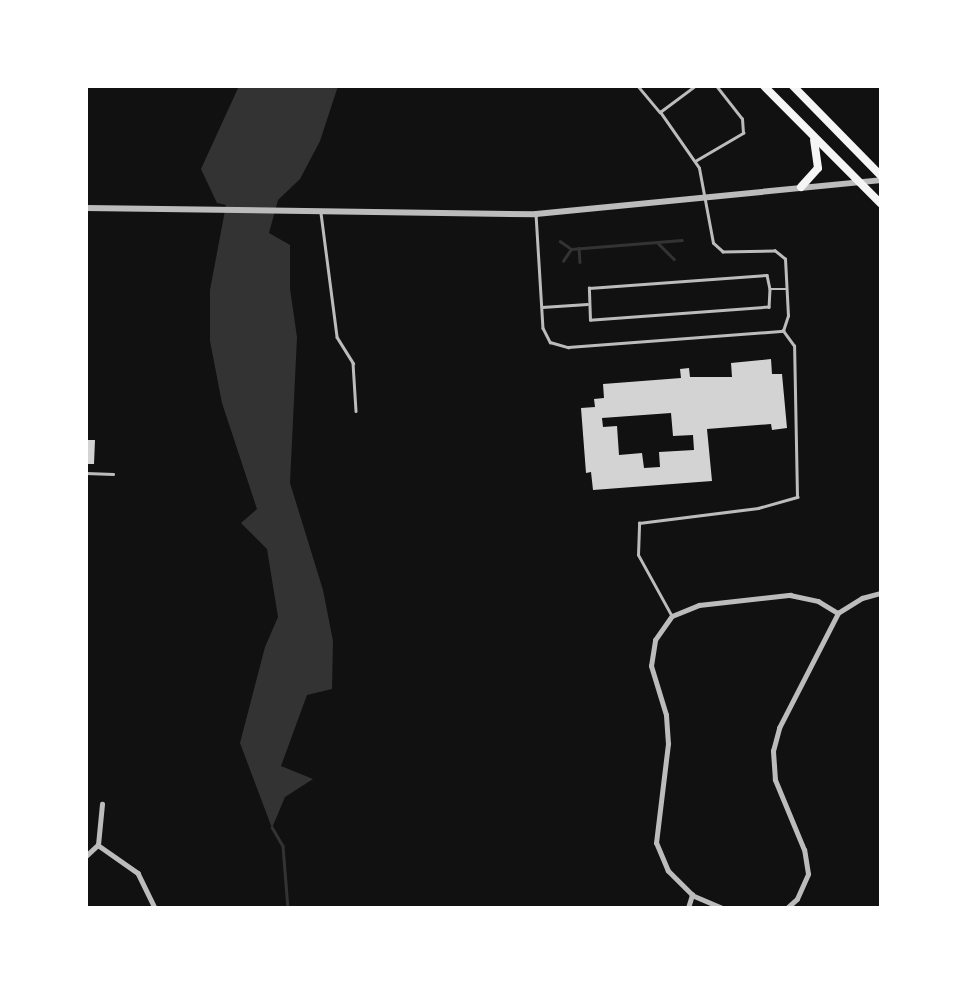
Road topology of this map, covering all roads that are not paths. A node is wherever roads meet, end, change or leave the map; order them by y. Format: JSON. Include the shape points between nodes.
{"nodes":[{"id":1,"x":638,"y":86,"type":"edge"},
{"id":2,"x":695,"y":86,"type":"edge"},
{"id":3,"x":716,"y":86,"type":"edge"},
{"id":4,"x":764,"y":86,"type":"edge"},
{"id":5,"x":793,"y":86,"type":"edge"},
{"id":6,"x":660,"y":112,"type":"junction"},
{"id":7,"x":813,"y":138,"type":"junction"},
{"id":8,"x":695,"y":161,"type":"junction"},
{"id":9,"x":881,"y":178,"type":"edge"},
{"id":10,"x":858,"y":183,"type":"junction"},
{"id":11,"x":801,"y":187,"type":"junction"},
{"id":12,"x":707,"y":196,"type":"junction"},
{"id":13,"x":881,"y":204,"type":"edge"},
{"id":14,"x":86,"y":208,"type":"edge"},
{"id":15,"x":321,"y":210,"type":"junction"},
{"id":16,"x":536,"y":214,"type":"junction"},
{"id":17,"x":770,"y":289,"type":"junction"},
{"id":18,"x":787,"y":289,"type":"junction"},
{"id":19,"x":588,"y":304,"type":"junction"},
{"id":20,"x":542,"y":307,"type":"junction"},
{"id":21,"x":783,"y":331,"type":"junction"},
{"id":22,"x":356,"y":411,"type":"dead end"},
{"id":23,"x":86,"y":473,"type":"edge"},
{"id":24,"x":113,"y":474,"type":"dead end"},
{"id":25,"x":881,"y":593,"type":"edge"},
{"id":26,"x":838,"y":613,"type":"junction"},
{"id":27,"x":671,"y":616,"type":"junction"},
{"id":28,"x":102,"y":804,"type":"dead end"},
{"id":29,"x":98,"y":845,"type":"junction"},
{"id":30,"x":86,"y":856,"type":"edge"},
{"id":31,"x":692,"y":895,"type":"junction"},
{"id":32,"x":155,"y":908,"type":"edge"},
{"id":33,"x":688,"y":908,"type":"edge"},
{"id":34,"x":723,"y":908,"type":"edge"},
{"id":35,"x":787,"y":908,"type":"edge"}],
"edges":[{"from":1,"to":6,"type":"lane"},
{"from":2,"to":6,"type":"lane"},
{"from":3,"to":8,"type":"lane","via":[[742,119],[743,133]]},
{"from":4,"to":7,"type":"highway"},
{"from":5,"to":9,"type":"highway"},
{"from":6,"to":8,"type":"lane"},
{"from":7,"to":10,"type":"highway"},
{"from":7,"to":11,"type":"highway","via":[[818,168]]},
{"from":8,"to":12,"type":"lane"},
{"from":9,"to":10,"type":"street"},
{"from":10,"to":11,"type":"street"},
{"from":10,"to":13,"type":"highway"},
{"from":11,"to":12,"type":"street"},
{"from":12,"to":16,"type":"street"},
{"from":12,"to":18,"type":"lane","via":[[713,243],[723,251],[775,251],[785,259]]},
{"from":14,"to":15,"type":"street"},
{"from":15,"to":16,"type":"street"},
{"from":15,"to":22,"type":"lane","via":[[337,337],[353,363]]},
{"from":16,"to":20,"type":"lane"},
{"from":17,"to":18,"type":"lane"},
{"from":17,"to":19,"type":"lane","via":[[766,275],[601,287],[589,288]]},
{"from":17,"to":19,"type":"lane","via":[[769,307],[590,320]]},
{"from":18,"to":21,"type":"lane","via":[[788,316]]},
{"from":19,"to":20,"type":"lane"},
{"from":20,"to":21,"type":"lane","via":[[543,328],[550,342],[568,347]]},
{"from":21,"to":27,"type":"lane","via":[[794,346],[796,497],[758,508],[639,523],[638,555]]},
{"from":23,"to":24,"type":"lane"},
{"from":25,"to":26,"type":"street"},
{"from":26,"to":27,"type":"street","via":[[818,601],[790,595],[699,605]]},
{"from":26,"to":35,"type":"street","via":[[779,728],[773,751],[775,780],[804,850],[808,874],[797,899]]},
{"from":27,"to":31,"type":"street","via":[[655,640],[651,666],[666,715],[668,744],[656,843],[668,871]]},
{"from":28,"to":29,"type":"street"},
{"from":29,"to":30,"type":"street"},
{"from":29,"to":32,"type":"street","via":[[138,873]]},
{"from":31,"to":33,"type":"street"},
{"from":31,"to":34,"type":"street"}]}
